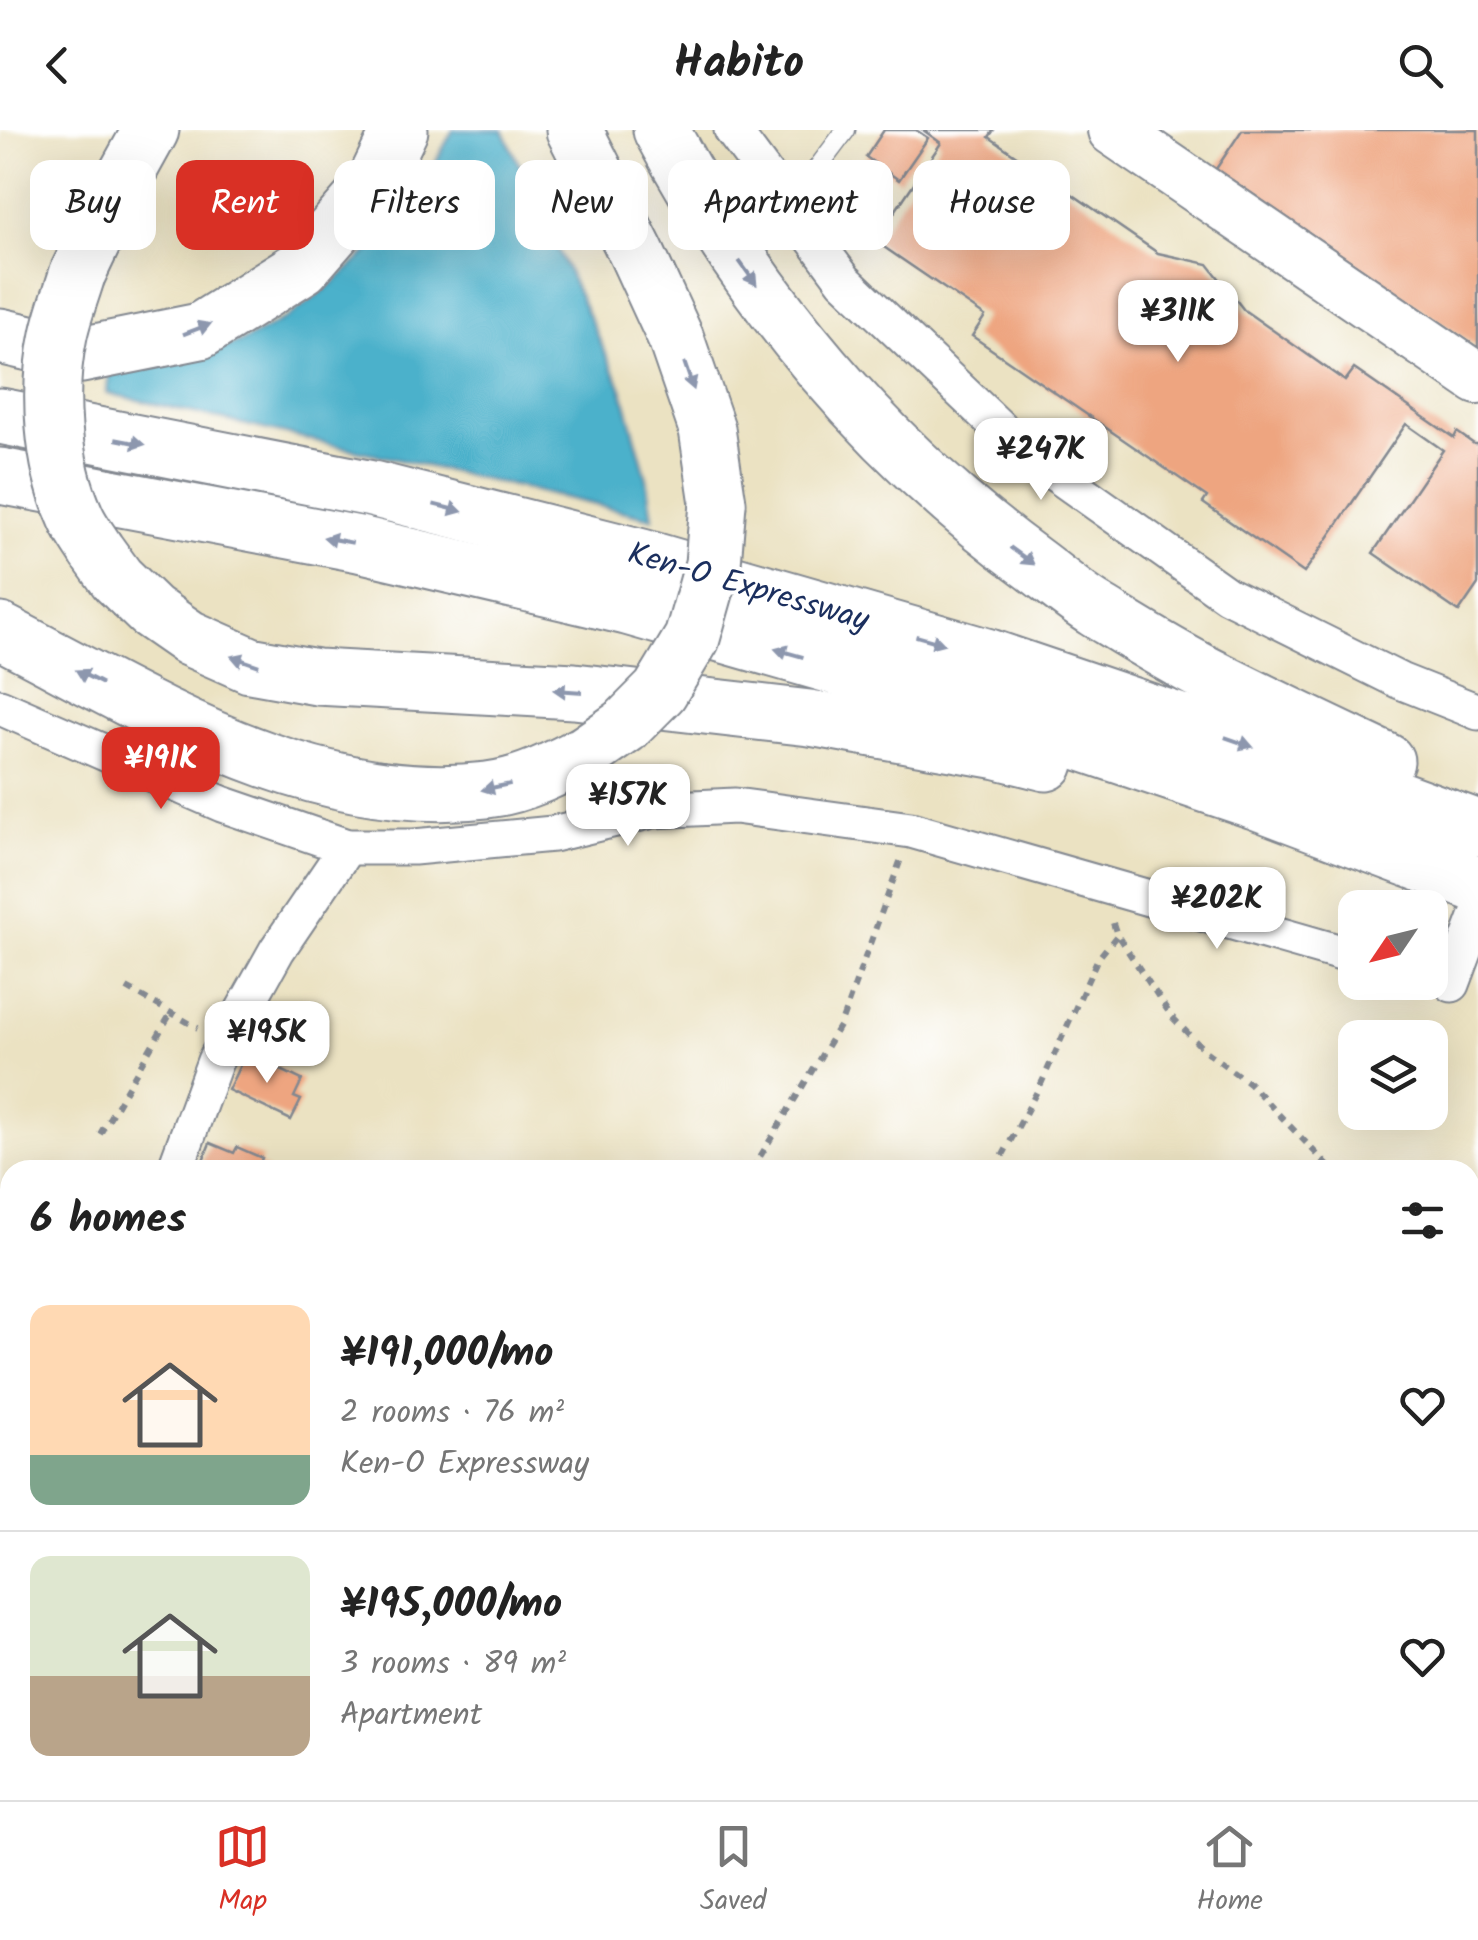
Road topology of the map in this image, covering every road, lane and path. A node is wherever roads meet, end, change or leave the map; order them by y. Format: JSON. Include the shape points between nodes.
{"nodes":[{"id":1,"x":152,"y":130,"type":"edge"},
{"id":2,"x":400,"y":130,"type":"edge"},
{"id":3,"x":574,"y":130,"type":"edge"},
{"id":4,"x":662,"y":130,"type":"edge"},
{"id":5,"x":732,"y":130,"type":"edge"},
{"id":6,"x":846,"y":130,"type":"edge"},
{"id":7,"x":1112,"y":130,"type":"edge"},
{"id":8,"x":754,"y":160,"type":"edge"},
{"id":9,"x":823,"y":160,"type":"edge"},
{"id":10,"x":821,"y":250,"type":"edge"},
{"id":11,"x":0,"y":336,"type":"edge"},
{"id":12,"x":1478,"y":379,"type":"edge"},
{"id":13,"x":0,"y":416,"type":"edge"},
{"id":14,"x":0,"y":476,"type":"edge"},
{"id":15,"x":0,"y":631,"type":"edge"},
{"id":16,"x":0,"y":707,"type":"edge"},
{"id":17,"x":1478,"y":712,"type":"edge"},
{"id":18,"x":1478,"y":806,"type":"edge"},
{"id":19,"x":1478,"y":828,"type":"edge"},
{"id":20,"x":912,"y":830,"type":"junction"},
{"id":21,"x":348,"y":848,"type":"junction"},
{"id":22,"x":1098,"y":884,"type":"junction"},
{"id":23,"x":1478,"y":884,"type":"edge"},
{"id":24,"x":1478,"y":899,"type":"edge"},
{"id":25,"x":1478,"y":915,"type":"edge"},
{"id":26,"x":1117,"y":935,"type":"junction"},
{"id":27,"x":1338,"y":952,"type":"edge"},
{"id":28,"x":1454,"y":982,"type":"edge"},
{"id":29,"x":128,"y":988,"type":"dead end"},
{"id":30,"x":171,"y":1013,"type":"junction"},
{"id":31,"x":225,"y":1043,"type":"junction"},
{"id":32,"x":100,"y":1134,"type":"dead end"},
{"id":33,"x":179,"y":1160,"type":"edge"},
{"id":34,"x":758,"y":1160,"type":"edge"},
{"id":35,"x":999,"y":1160,"type":"edge"},
{"id":36,"x":1323,"y":1160,"type":"edge"}],
"edges":[{"from":24,"to":1,"type":"highway","one_way":true,"bridge":true,"via":[[1233,810],[998,751],[810,718],[574,691],[317,677],[250,665],[189,638],[117,579],[76,518],[52,406],[59,334],[77,275]]},
{"from":11,"to":2,"type":"highway","one_way":true,"via":[[81,355],[200,331],[302,267],[373,186]]},
{"from":3,"to":15,"type":"highway","one_way":true,"bridge":true,"via":[[676,339],[707,428],[718,503],[713,564],[692,638],[660,691],[624,726],[540,776],[490,790],[360,787],[261,758],[180,724]]},
{"from":4,"to":18,"type":"highway","one_way":true,"via":[[739,261],[798,341],[860,412],[987,530],[1092,608],[1204,674]]},
{"from":5,"to":8,"type":"street"},
{"from":6,"to":9,"type":"lane"},
{"from":7,"to":12,"type":"street"},
{"from":10,"to":17,"type":"street","via":[[844,280],[1025,452],[1227,595]]},
{"from":13,"to":19,"type":"highway","name":"Ken-O Expressway","one_way":true,"via":[[372,489],[642,557],[989,657]]},
{"from":23,"to":14,"type":"highway","name":"Ken-O Expressway","one_way":true,"via":[[972,706],[628,607],[359,544]]},
{"from":16,"to":21,"type":"street","via":[[222,804]]},
{"from":20,"to":21,"type":"street","via":[[734,806],[653,810],[552,834]]},
{"from":20,"to":22,"type":"street"},
{"from":20,"to":34,"type":"path","via":[[841,1023]]},
{"from":21,"to":31,"type":"street","via":[[277,950]]},
{"from":22,"to":26,"type":"path"},
{"from":22,"to":27,"type":"street"},
{"from":25,"to":28,"type":"street"},
{"from":26,"to":35,"type":"path","via":[[1097,960]]},
{"from":26,"to":36,"type":"path","via":[[1172,1017],[1249,1082]]},
{"from":29,"to":30,"type":"path"},
{"from":30,"to":31,"type":"path"},
{"from":30,"to":32,"type":"path"},
{"from":31,"to":33,"type":"street"}]}
